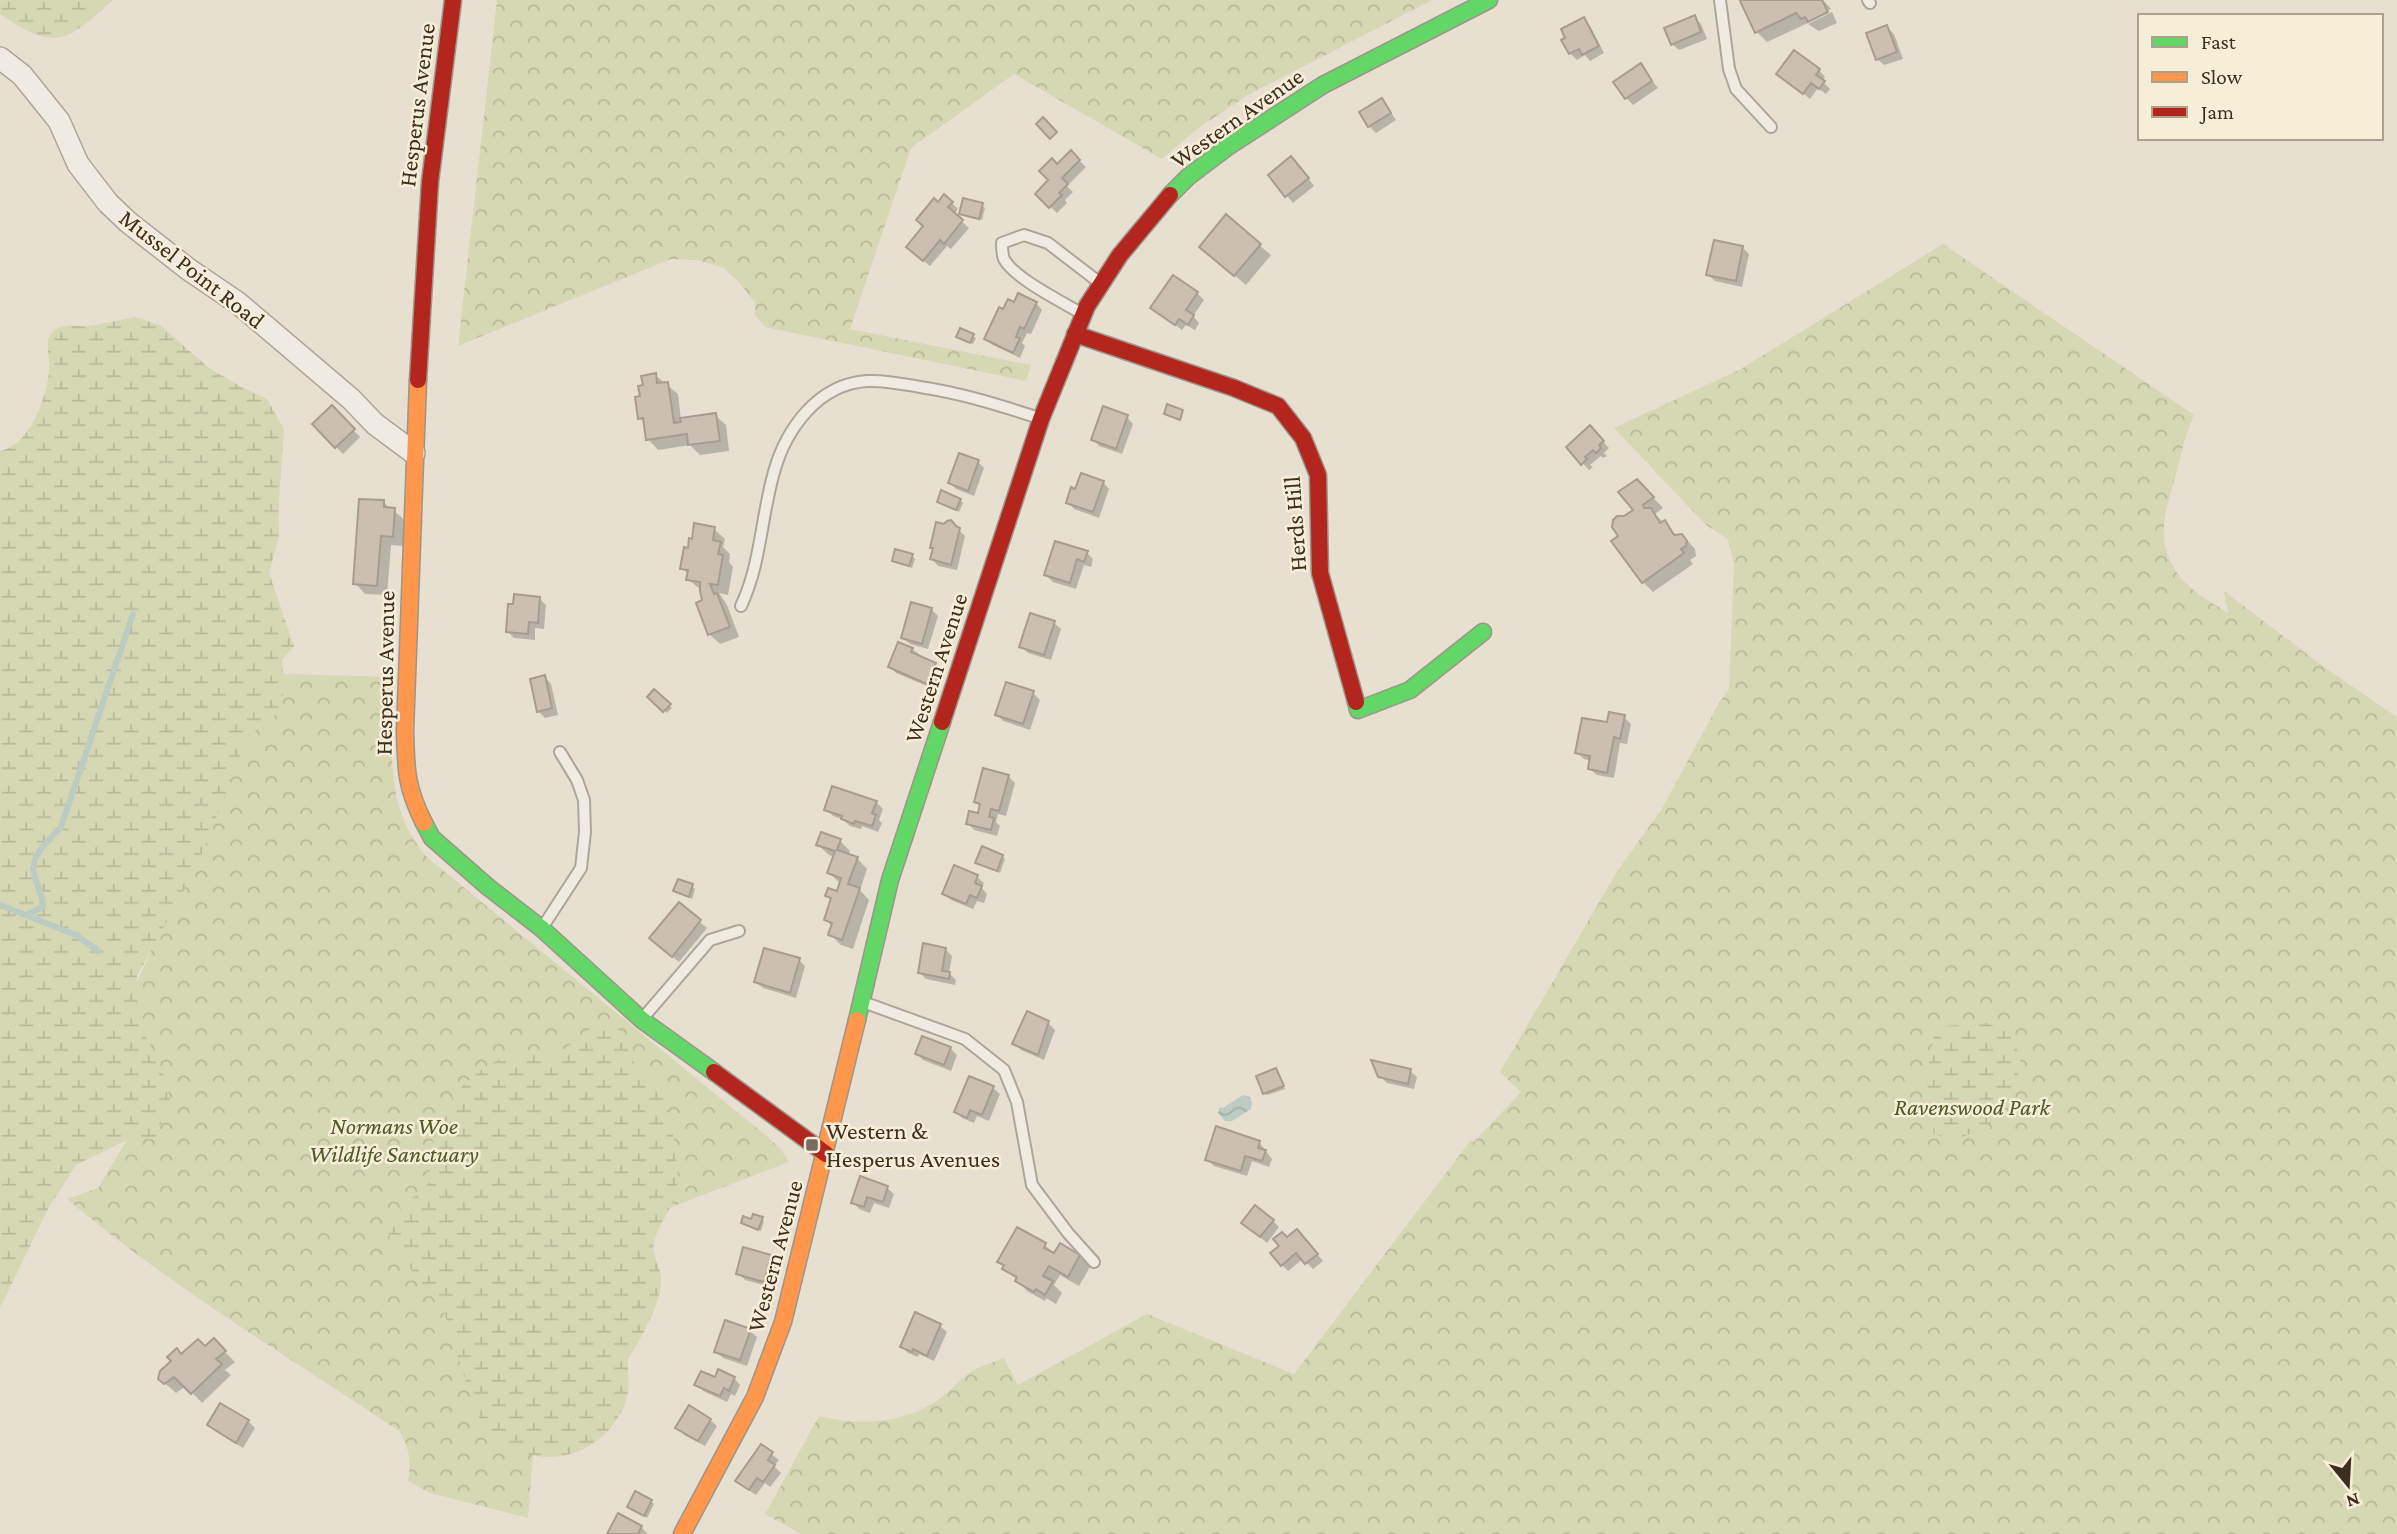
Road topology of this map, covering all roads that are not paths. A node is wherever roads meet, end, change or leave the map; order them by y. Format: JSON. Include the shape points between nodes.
{"nodes":[{"id":1,"x":453,"y":0,"type":"edge"},
{"id":2,"x":1489,"y":0,"type":"edge"},
{"id":3,"x":1720,"y":0,"type":"edge"},
{"id":4,"x":0,"y":58,"type":"edge"},
{"id":5,"x":1771,"y":127,"type":"dead end"},
{"id":6,"x":1101,"y":285,"type":"junction"},
{"id":7,"x":1083,"y":315,"type":"junction"},
{"id":8,"x":1075,"y":334,"type":"junction"},
{"id":9,"x":1041,"y":419,"type":"junction"},
{"id":10,"x":414,"y":453,"type":"junction"},
{"id":11,"x":741,"y":606,"type":"dead end"},
{"id":12,"x":1482,"y":632,"type":"dead end"},
{"id":13,"x":560,"y":752,"type":"dead end"},
{"id":14,"x":541,"y":928,"type":"junction"},
{"id":15,"x":739,"y":931,"type":"dead end"},
{"id":16,"x":861,"y":1001,"type":"junction"},
{"id":17,"x":642,"y":1020,"type":"junction"},
{"id":18,"x":826,"y":1154,"type":"junction"},
{"id":19,"x":1094,"y":1262,"type":"dead end"},
{"id":20,"x":682,"y":1534,"type":"edge"}],
"edges":[{"from":1,"to":10,"type":"street","name":"Hesperus Avenue","via":[[430,182]]},
{"from":2,"to":6,"type":"street","name":"Western Avenue","via":[[1323,85],[1229,146],[1158,206]]},
{"from":3,"to":5,"type":"lane","via":[[1736,89]]},
{"from":4,"to":10,"type":"street","name":"Mussel Point Road","via":[[22,75],[60,121],[78,164],[108,203],[238,303]]},
{"from":6,"to":7,"type":"street","name":"Western Avenue"},
{"from":6,"to":7,"type":"lane","via":[[1048,243],[1024,235],[1002,243],[1008,266]]},
{"from":7,"to":8,"type":"street","name":"Western Avenue"},
{"from":8,"to":9,"type":"street","name":"Western Avenue"},
{"from":8,"to":12,"type":"street","name":"Herds Hill","via":[[1278,407],[1303,438],[1318,475],[1320,573],[1359,710],[1410,690]]},
{"from":9,"to":11,"type":"lane","via":[[954,391],[896,383],[866,381],[829,392],[783,444],[754,578]]},
{"from":9,"to":16,"type":"street","name":"Western Avenue","via":[[890,880]]},
{"from":10,"to":14,"type":"street","name":"Hesperus Avenue","via":[[405,731],[412,798],[432,838]]},
{"from":13,"to":14,"type":"lane","via":[[584,800],[585,832],[580,868]]},
{"from":14,"to":17,"type":"street","name":"Hesperus Avenue"},
{"from":15,"to":17,"type":"lane","via":[[710,940]]},
{"from":16,"to":18,"type":"street","name":"Western Avenue"},
{"from":16,"to":19,"type":"lane","via":[[965,1039],[1004,1070],[1017,1102],[1032,1185]]},
{"from":17,"to":18,"type":"street","name":"Hesperus Avenue"},
{"from":18,"to":20,"type":"street","name":"Western Avenue","via":[[783,1322],[755,1396]]}]}
